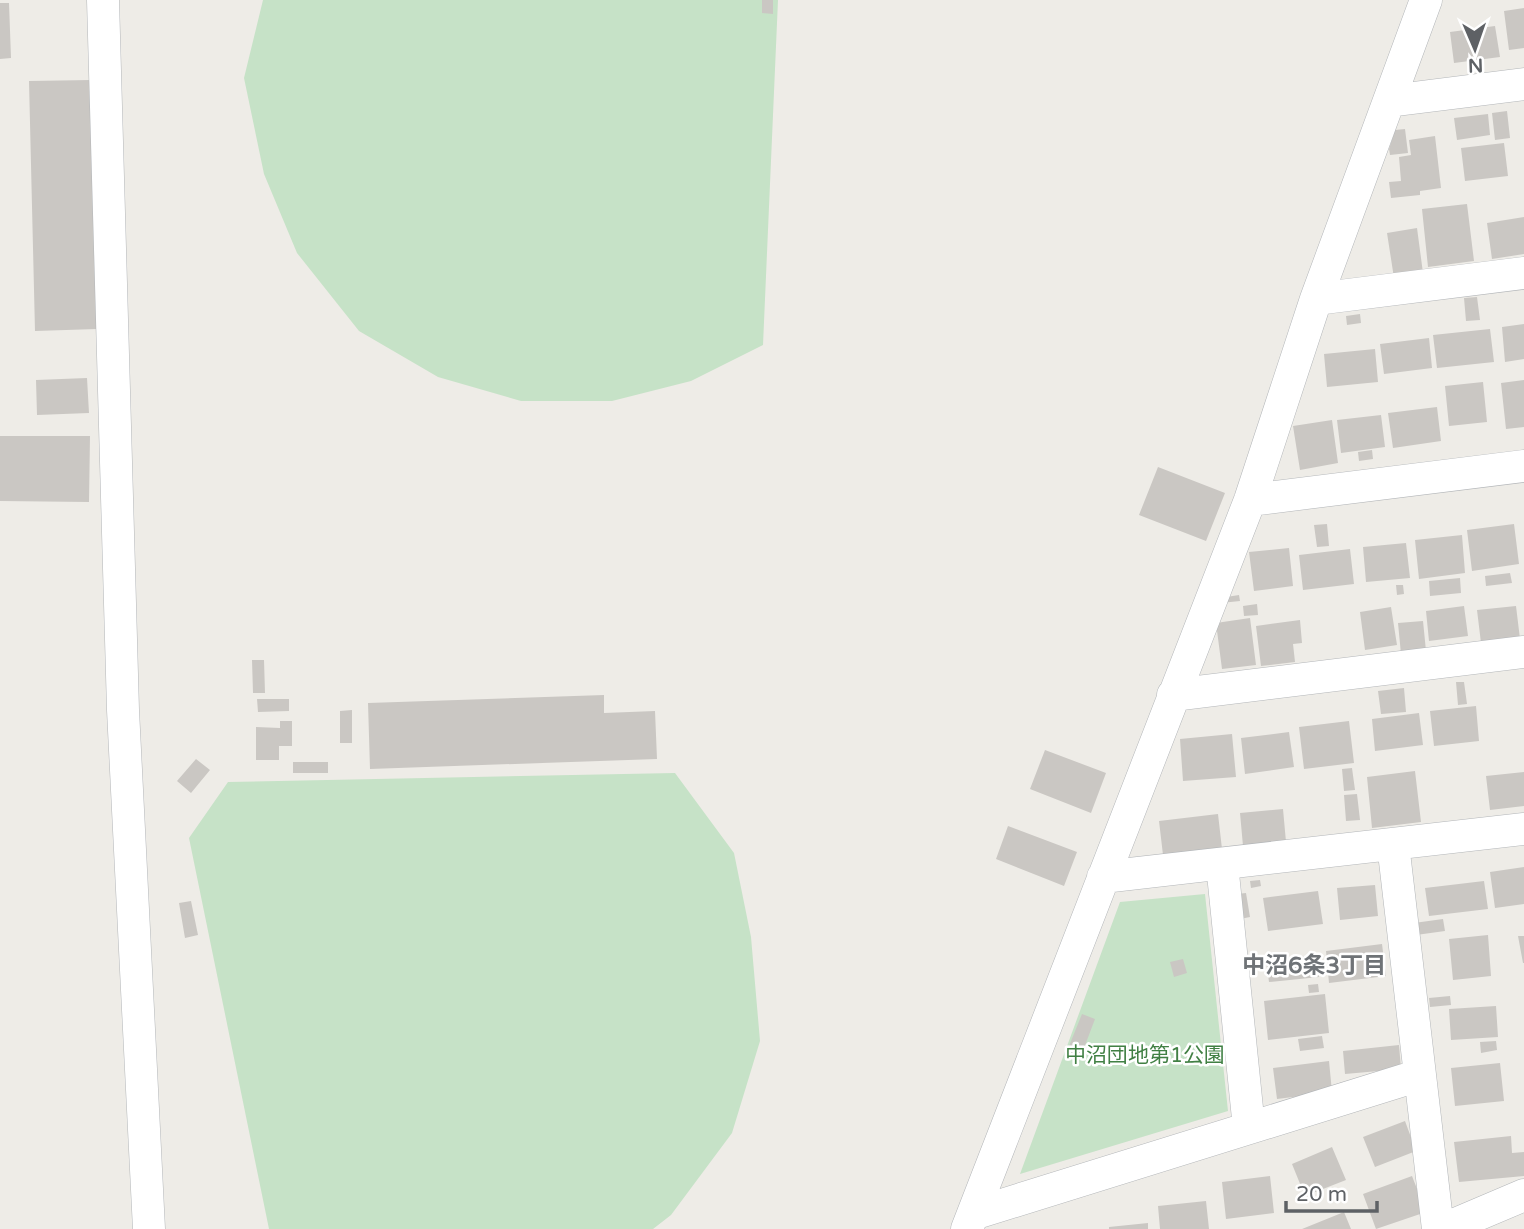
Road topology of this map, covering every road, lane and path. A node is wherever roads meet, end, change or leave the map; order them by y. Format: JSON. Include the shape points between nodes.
{"nodes":[{"id":1,"x":103,"y":0,"type":"edge"},
{"id":2,"x":1426,"y":0,"type":"edge"},
{"id":3,"x":1524,"y":84,"type":"edge"},
{"id":4,"x":1389,"y":101,"type":"junction"},
{"id":5,"x":1524,"y":273,"type":"edge"},
{"id":6,"x":1316,"y":299,"type":"junction"},
{"id":7,"x":1524,"y":466,"type":"edge"},
{"id":8,"x":1250,"y":500,"type":"junction"},
{"id":9,"x":1524,"y":652,"type":"edge"},
{"id":10,"x":1173,"y":695,"type":"junction"},
{"id":11,"x":1524,"y":829,"type":"edge"},
{"id":12,"x":1393,"y":844,"type":"junction"},
{"id":13,"x":1222,"y":864,"type":"junction"},
{"id":14,"x":1103,"y":877,"type":"junction"},
{"id":15,"x":1420,"y":1075,"type":"junction"},
{"id":16,"x":1249,"y":1128,"type":"junction"},
{"id":17,"x":1524,"y":1195,"type":"edge"},
{"id":18,"x":970,"y":1222,"type":"edge"},
{"id":19,"x":149,"y":1229,"type":"edge"},
{"id":20,"x":1438,"y":1229,"type":"edge"},
{"id":21,"x":1444,"y":1229,"type":"edge"}],
"edges":[{"from":1,"to":19,"type":"street","via":[[123,710]]},
{"from":2,"to":4,"type":"street"},
{"from":3,"to":4,"type":"street"},
{"from":4,"to":6,"type":"street"},
{"from":5,"to":6,"type":"street"},
{"from":6,"to":8,"type":"street"},
{"from":7,"to":8,"type":"street"},
{"from":8,"to":10,"type":"street"},
{"from":9,"to":10,"type":"street"},
{"from":10,"to":14,"type":"street"},
{"from":11,"to":12,"type":"street"},
{"from":12,"to":13,"type":"street"},
{"from":12,"to":15,"type":"street"},
{"from":13,"to":14,"type":"street"},
{"from":13,"to":16,"type":"street"},
{"from":14,"to":18,"type":"street"},
{"from":15,"to":16,"type":"street"},
{"from":15,"to":20,"type":"street"},
{"from":16,"to":18,"type":"street"},
{"from":17,"to":21,"type":"street"}]}
